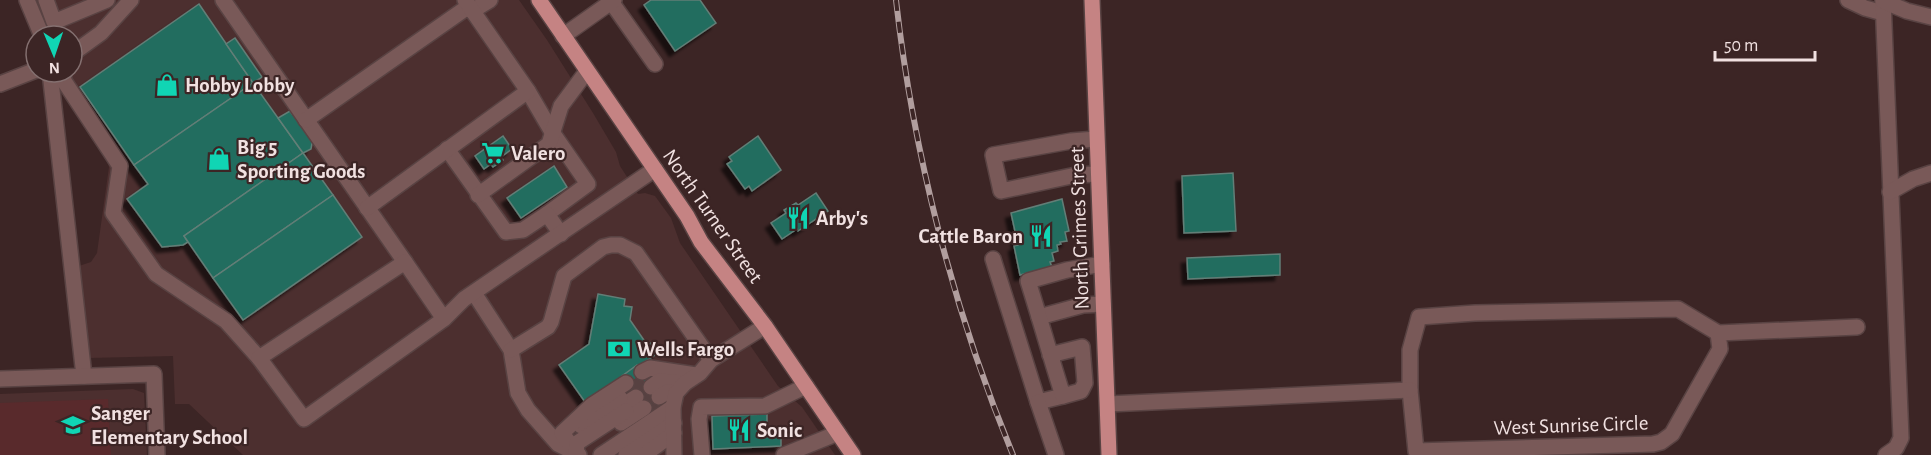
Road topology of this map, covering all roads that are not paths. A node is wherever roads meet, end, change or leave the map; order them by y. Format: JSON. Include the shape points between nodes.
{"nodes":[{"id":1,"x":27,"y":0,"type":"edge"},
{"id":2,"x":46,"y":0,"type":"edge"},
{"id":3,"x":107,"y":0,"type":"edge"},
{"id":4,"x":131,"y":0,"type":"edge"},
{"id":5,"x":223,"y":0,"type":"edge"},
{"id":6,"x":490,"y":0,"type":"edge"},
{"id":7,"x":538,"y":0,"type":"edge"},
{"id":8,"x":1092,"y":0,"type":"edge"},
{"id":9,"x":1848,"y":0,"type":"edge"},
{"id":10,"x":613,"y":2,"type":"edge"},
{"id":11,"x":467,"y":3,"type":"edge"},
{"id":12,"x":1883,"y":5,"type":"edge"},
{"id":13,"x":1931,"y":17,"type":"edge"},
{"id":14,"x":37,"y":24,"type":"edge"},
{"id":15,"x":53,"y":24,"type":"edge"},
{"id":16,"x":64,"y":24,"type":"edge"},
{"id":17,"x":563,"y":36,"type":"junction"},
{"id":18,"x":84,"y":45,"type":"edge"},
{"id":19,"x":655,"y":64,"type":"dead end"},
{"id":20,"x":587,"y":71,"type":"junction"},
{"id":21,"x":24,"y":75,"type":"edge"},
{"id":22,"x":0,"y":84,"type":"edge"},
{"id":23,"x":51,"y":84,"type":"edge"},
{"id":24,"x":66,"y":84,"type":"edge"},
{"id":25,"x":528,"y":91,"type":"junction"},
{"id":26,"x":306,"y":120,"type":"junction"},
{"id":27,"x":552,"y":132,"type":"junction"},
{"id":28,"x":1096,"y":139,"type":"junction"},
{"id":29,"x":447,"y":149,"type":"junction"},
{"id":30,"x":655,"y":170,"type":"junction"},
{"id":31,"x":1931,"y":172,"type":"edge"},
{"id":32,"x":1098,"y":174,"type":"junction"},
{"id":33,"x":1890,"y":192,"type":"junction"},
{"id":34,"x":478,"y":195,"type":"junction"},
{"id":35,"x":367,"y":208,"type":"junction"},
{"id":36,"x":547,"y":214,"type":"junction"},
{"id":37,"x":561,"y":234,"type":"junction"},
{"id":38,"x":993,"y":260,"type":"dead end"},
{"id":39,"x":405,"y":262,"type":"junction"},
{"id":40,"x":1102,"y":264,"type":"junction"},
{"id":41,"x":1028,"y":281,"type":"junction"},
{"id":42,"x":1002,"y":289,"type":"junction"},
{"id":43,"x":474,"y":293,"type":"junction"},
{"id":44,"x":1103,"y":304,"type":"junction"},
{"id":45,"x":1039,"y":317,"type":"junction"},
{"id":46,"x":444,"y":319,"type":"junction"},
{"id":47,"x":765,"y":326,"type":"junction"},
{"id":48,"x":1857,"y":327,"type":"dead end"},
{"id":49,"x":1718,"y":333,"type":"junction"},
{"id":50,"x":1105,"y":346,"type":"junction"},
{"id":51,"x":1082,"y":347,"type":"junction"},
{"id":52,"x":511,"y":350,"type":"junction"},
{"id":53,"x":1050,"y":355,"type":"junction"},
{"id":54,"x":259,"y":358,"type":"junction"},
{"id":55,"x":711,"y":360,"type":"junction"},
{"id":56,"x":84,"y":376,"type":"junction"},
{"id":57,"x":0,"y":379,"type":"edge"},
{"id":58,"x":806,"y":386,"type":"junction"},
{"id":59,"x":1410,"y":390,"type":"junction"},
{"id":60,"x":670,"y":394,"type":"junction"},
{"id":61,"x":1063,"y":396,"type":"junction"},
{"id":62,"x":1038,"y":402,"type":"junction"},
{"id":63,"x":1108,"y":404,"type":"junction"},
{"id":64,"x":838,"y":433,"type":"junction"},
{"id":65,"x":157,"y":455,"type":"edge"},
{"id":66,"x":580,"y":455,"type":"edge"},
{"id":67,"x":601,"y":455,"type":"edge"},
{"id":68,"x":626,"y":455,"type":"edge"},
{"id":69,"x":644,"y":455,"type":"edge"},
{"id":70,"x":674,"y":455,"type":"edge"},
{"id":71,"x":702,"y":455,"type":"edge"},
{"id":72,"x":784,"y":455,"type":"edge"},
{"id":73,"x":853,"y":455,"type":"edge"},
{"id":74,"x":1056,"y":455,"type":"edge"},
{"id":75,"x":1109,"y":455,"type":"edge"},
{"id":76,"x":1886,"y":455,"type":"edge"}],
"edges":[{"from":1,"to":14,"type":"street"},
{"from":2,"to":15,"type":"street"},
{"from":3,"to":16,"type":"street"},
{"from":4,"to":18,"type":"street"},
{"from":5,"to":26,"type":"street"},
{"from":6,"to":11,"type":"street"},
{"from":7,"to":17,"type":"main road","name":"North Turner Street"},
{"from":8,"to":28,"type":"main road","name":"North Grimes Street"},
{"from":9,"to":12,"type":"street","via":[[1866,8]]},
{"from":10,"to":17,"type":"street"},
{"from":10,"to":19,"type":"street"},
{"from":11,"to":25,"type":"street"},
{"from":11,"to":26,"type":"street"},
{"from":12,"to":13,"type":"street"},
{"from":12,"to":33,"type":"street"},
{"from":17,"to":20,"type":"main road","name":"North Turner Street"},
{"from":20,"to":27,"type":"street","via":[[561,106]]},
{"from":20,"to":30,"type":"main road","name":"North Turner Street"},
{"from":21,"to":22,"type":"street"},
{"from":23,"to":56,"type":"street"},
{"from":24,"to":54,"type":"street","via":[[120,166],[114,213],[156,274],[226,321]]},
{"from":25,"to":27,"type":"street"},
{"from":25,"to":29,"type":"street"},
{"from":26,"to":35,"type":"street"},
{"from":27,"to":34,"type":"street","via":[[549,144]]},
{"from":27,"to":36,"type":"street","via":[[588,184]]},
{"from":28,"to":32,"type":"main road","name":"North Grimes Street"},
{"from":28,"to":32,"type":"street","via":[[993,155],[1001,191]]},
{"from":29,"to":34,"type":"street"},
{"from":29,"to":35,"type":"street"},
{"from":30,"to":37,"type":"street"},
{"from":30,"to":47,"type":"main road","name":"North Turner Street","via":[[701,242]]},
{"from":31,"to":33,"type":"street"},
{"from":32,"to":40,"type":"main road","name":"North Grimes Street"},
{"from":33,"to":76,"type":"street","via":[[1901,438]]},
{"from":34,"to":36,"type":"street","via":[[506,232],[523,230]]},
{"from":35,"to":39,"type":"street"},
{"from":36,"to":37,"type":"street"},
{"from":37,"to":43,"type":"street"},
{"from":38,"to":42,"type":"street"},
{"from":39,"to":46,"type":"street"},
{"from":39,"to":54,"type":"street"},
{"from":40,"to":41,"type":"street"},
{"from":40,"to":44,"type":"main road","name":"North Grimes Street"},
{"from":41,"to":42,"type":"street"},
{"from":41,"to":45,"type":"street"},
{"from":42,"to":62,"type":"street"},
{"from":43,"to":46,"type":"street"},
{"from":43,"to":52,"type":"street"},
{"from":44,"to":45,"type":"street","via":[[1083,305]]},
{"from":44,"to":50,"type":"main road","name":"North Grimes Street"},
{"from":45,"to":53,"type":"street"},
{"from":46,"to":54,"type":"street","via":[[304,419]]},
{"from":47,"to":55,"type":"street"},
{"from":47,"to":58,"type":"main road","name":"North Turner Street"},
{"from":48,"to":49,"type":"street"},
{"from":49,"to":59,"type":"street","name":"West Sunrise Circle","via":[[1678,309],[1419,317],[1410,350]]},
{"from":49,"to":59,"type":"street","name":"West Sunrise Circle","via":[[1720,349],[1684,415],[1672,434],[1653,444],[1416,451]]},
{"from":50,"to":51,"type":"street"},
{"from":50,"to":63,"type":"main road","name":"North Grimes Street"},
{"from":51,"to":53,"type":"street"},
{"from":51,"to":61,"type":"street","via":[[1085,383],[1081,391]]},
{"from":52,"to":55,"type":"street","via":[[548,327],[564,276],[603,247],[621,245],[636,253]]},
{"from":52,"to":66,"type":"street","via":[[518,393],[528,410],[558,444]]},
{"from":53,"to":61,"type":"street"},
{"from":55,"to":60,"type":"street"},
{"from":56,"to":57,"type":"street"},
{"from":56,"to":65,"type":"street","via":[[154,374]]},
{"from":58,"to":64,"type":"main road","name":"North Turner Street"},
{"from":58,"to":71,"type":"street","via":[[765,406],[701,407]]},
{"from":59,"to":63,"type":"street"},
{"from":60,"to":67,"type":"street"},
{"from":60,"to":68,"type":"street"},
{"from":60,"to":69,"type":"street"},
{"from":60,"to":70,"type":"street"},
{"from":61,"to":62,"type":"street"},
{"from":62,"to":74,"type":"street"},
{"from":63,"to":75,"type":"main road","name":"North Grimes Street"},
{"from":64,"to":72,"type":"street"},
{"from":64,"to":73,"type":"main road","name":"North Turner Street"},
{"from":66,"to":66,"type":"street","via":[[599,449],[638,399],[572,439]]}]}
